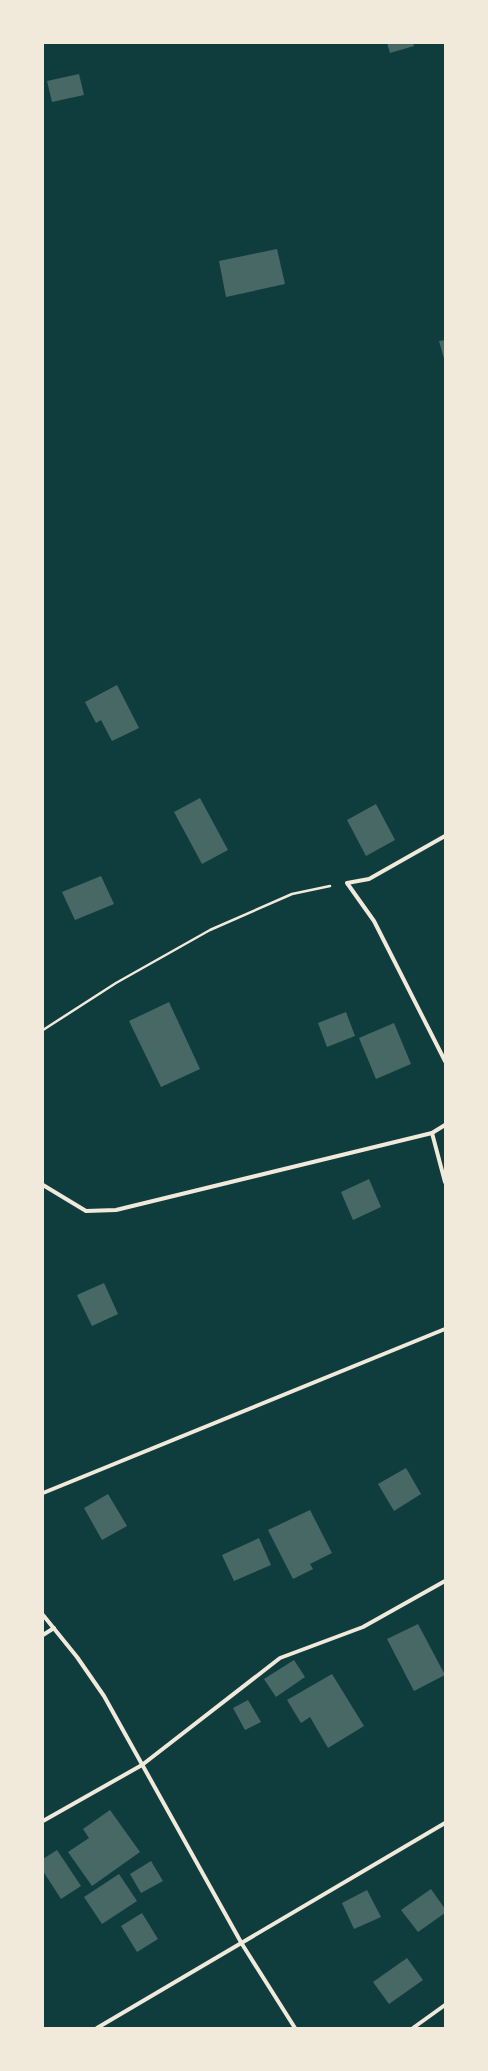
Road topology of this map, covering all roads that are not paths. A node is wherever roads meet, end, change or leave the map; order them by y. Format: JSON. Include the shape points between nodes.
{"nodes":[{"id":1,"x":445,"y":836,"type":"edge"},
{"id":2,"x":445,"y":1061,"type":"edge"},
{"id":3,"x":445,"y":1125,"type":"edge"},
{"id":4,"x":432,"y":1133,"type":"junction"},
{"id":5,"x":445,"y":1182,"type":"edge"},
{"id":6,"x":43,"y":1185,"type":"edge"},
{"id":7,"x":445,"y":1329,"type":"edge"},
{"id":8,"x":43,"y":1493,"type":"edge"},
{"id":9,"x":445,"y":1581,"type":"edge"},
{"id":10,"x":43,"y":1615,"type":"edge"},
{"id":11,"x":54,"y":1628,"type":"junction"},
{"id":12,"x":43,"y":1635,"type":"edge"},
{"id":13,"x":142,"y":1765,"type":"junction"},
{"id":14,"x":43,"y":1820,"type":"edge"},
{"id":15,"x":445,"y":1823,"type":"edge"},
{"id":16,"x":242,"y":1944,"type":"junction"},
{"id":17,"x":445,"y":2005,"type":"edge"},
{"id":18,"x":97,"y":2028,"type":"edge"},
{"id":19,"x":295,"y":2028,"type":"edge"},
{"id":20,"x":413,"y":2028,"type":"edge"}],
"edges":[{"from":1,"to":2,"type":"street","via":[[369,879],[346,882],[374,921]]},
{"from":3,"to":4,"type":"street"},
{"from":4,"to":5,"type":"street"},
{"from":4,"to":6,"type":"street","via":[[116,1210],[86,1210]]},
{"from":7,"to":8,"type":"street"},
{"from":9,"to":13,"type":"street","via":[[363,1627],[280,1658]]},
{"from":10,"to":11,"type":"street"},
{"from":11,"to":12,"type":"street"},
{"from":11,"to":13,"type":"street","via":[[104,1696]]},
{"from":13,"to":14,"type":"street"},
{"from":13,"to":16,"type":"street"},
{"from":15,"to":16,"type":"street"},
{"from":16,"to":18,"type":"street"},
{"from":16,"to":19,"type":"street"},
{"from":17,"to":20,"type":"street"}]}
